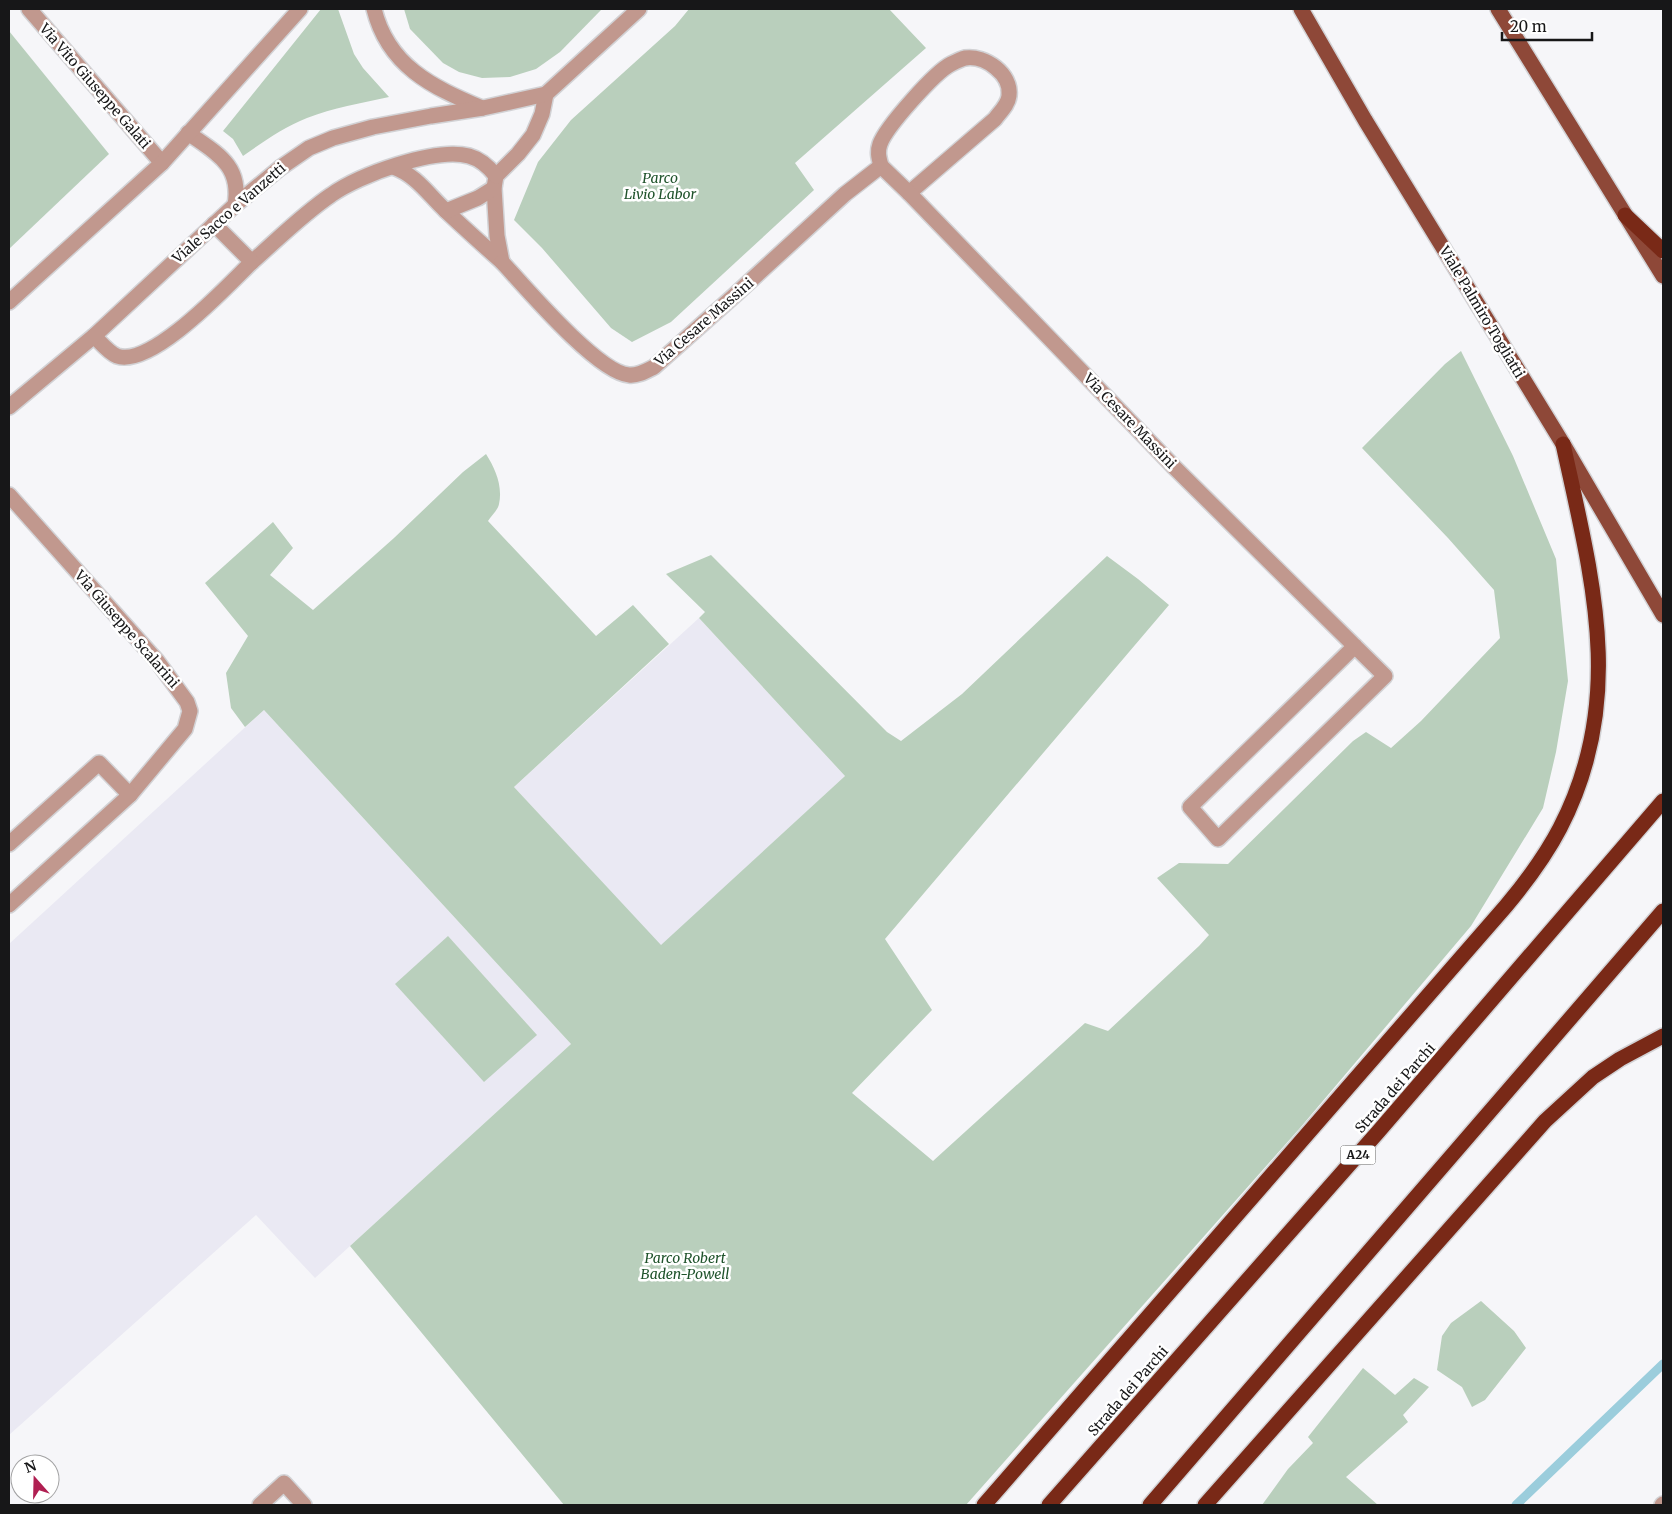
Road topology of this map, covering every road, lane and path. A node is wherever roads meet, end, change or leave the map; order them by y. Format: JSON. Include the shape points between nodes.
{"nodes":[{"id":1,"x":29,"y":9,"type":"edge"},
{"id":2,"x":300,"y":9,"type":"edge"},
{"id":3,"x":374,"y":9,"type":"edge"},
{"id":4,"x":638,"y":9,"type":"edge"},
{"id":5,"x":1301,"y":9,"type":"edge"},
{"id":6,"x":1498,"y":9,"type":"edge"},
{"id":7,"x":546,"y":94,"type":"junction"},
{"id":8,"x":483,"y":108,"type":"junction"},
{"id":9,"x":188,"y":133,"type":"junction"},
{"id":10,"x":162,"y":163,"type":"junction"},
{"id":11,"x":881,"y":166,"type":"junction"},
{"id":12,"x":393,"y":167,"type":"junction"},
{"id":13,"x":495,"y":182,"type":"junction"},
{"id":14,"x":909,"y":193,"type":"junction"},
{"id":15,"x":235,"y":205,"type":"junction"},
{"id":16,"x":446,"y":210,"type":"junction"},
{"id":17,"x":1625,"y":215,"type":"junction"},
{"id":18,"x":214,"y":224,"type":"junction"},
{"id":19,"x":1663,"y":251,"type":"edge"},
{"id":20,"x":252,"y":262,"type":"junction"},
{"id":21,"x":502,"y":262,"type":"junction"},
{"id":22,"x":1663,"y":276,"type":"edge"},
{"id":23,"x":9,"y":302,"type":"edge"},
{"id":24,"x":94,"y":336,"type":"junction"},
{"id":25,"x":9,"y":407,"type":"edge"},
{"id":26,"x":1563,"y":444,"type":"junction"},
{"id":27,"x":9,"y":495,"type":"edge"},
{"id":28,"x":1663,"y":615,"type":"edge"},
{"id":29,"x":1355,"y":646,"type":"junction"},
{"id":30,"x":130,"y":795,"type":"junction"},
{"id":31,"x":1663,"y":800,"type":"edge"},
{"id":32,"x":9,"y":844,"type":"edge"},
{"id":33,"x":9,"y":905,"type":"edge"},
{"id":34,"x":1663,"y":911,"type":"edge"},
{"id":35,"x":1663,"y":1036,"type":"edge"},
{"id":36,"x":260,"y":1505,"type":"edge"},
{"id":37,"x":304,"y":1505,"type":"edge"},
{"id":38,"x":984,"y":1505,"type":"edge"},
{"id":39,"x":1049,"y":1505,"type":"edge"},
{"id":40,"x":1150,"y":1505,"type":"edge"},
{"id":41,"x":1205,"y":1505,"type":"edge"}],
"edges":[{"from":1,"to":10,"type":"street","name":"Via Vito Giuseppe Galati"},
{"from":2,"to":9,"type":"street"},
{"from":3,"to":8,"type":"street","via":[[385,40],[418,76],[448,94]]},
{"from":4,"to":7,"type":"street"},
{"from":5,"to":26,"type":"main road","name":"Viale Palmiro Togliatti"},
{"from":6,"to":17,"type":"main road"},
{"from":7,"to":8,"type":"street","name":"Viale Sacco e Vanzetti"},
{"from":7,"to":13,"type":"street","via":[[533,135]]},
{"from":8,"to":15,"type":"street","name":"Viale Sacco e Vanzetti","via":[[403,121],[318,143],[285,164]]},
{"from":9,"to":10,"type":"street"},
{"from":9,"to":15,"type":"street","via":[[221,157],[230,168],[237,191]]},
{"from":10,"to":23,"type":"street"},
{"from":11,"to":14,"type":"street","name":"Via Cesare Massini"},
{"from":11,"to":14,"type":"street","via":[[878,152],[886,133],[934,77],[965,58],[977,58],[1000,72],[1008,84],[1009,96],[1004,108]]},
{"from":11,"to":21,"type":"street","name":"Via Cesare Massini","via":[[844,194],[736,294],[643,373],[620,374],[594,358]]},
{"from":12,"to":13,"type":"street","via":[[458,154],[482,162]]},
{"from":12,"to":16,"type":"street","name":"Via Cesare Massini","via":[[414,178]]},
{"from":12,"to":20,"type":"street","via":[[332,194]]},
{"from":13,"to":16,"type":"street","via":[[478,198]]},
{"from":13,"to":21,"type":"street","via":[[497,236]]},
{"from":14,"to":29,"type":"street","name":"Via Cesare Massini","via":[[1174,466]]},
{"from":15,"to":18,"type":"street","name":"Viale Sacco e Vanzetti"},
{"from":16,"to":21,"type":"street","name":"Via Cesare Massini"},
{"from":17,"to":19,"type":"highway"},
{"from":17,"to":22,"type":"main road"},
{"from":18,"to":20,"type":"street"},
{"from":18,"to":24,"type":"street","name":"Viale Sacco e Vanzetti"},
{"from":20,"to":24,"type":"street","via":[[161,344],[139,354],[118,356]]},
{"from":24,"to":25,"type":"street","name":"Viale Sacco e Vanzetti"},
{"from":26,"to":28,"type":"main road","name":"Viale Palmiro Togliatti"},
{"from":26,"to":38,"type":"highway","via":[[1592,584],[1599,678],[1588,756],[1575,796],[1559,829],[1536,868],[1506,906]]},
{"from":27,"to":30,"type":"street","name":"Via Giuseppe Scalarini","via":[[157,661],[187,702],[190,711],[185,729]]},
{"from":29,"to":29,"type":"street","name":"Via Cesare Massini","via":[[1385,676],[1218,838],[1190,807]]},
{"from":30,"to":32,"type":"street","via":[[99,762]]},
{"from":30,"to":33,"type":"street","name":"Via Giuseppe Scalarini"},
{"from":31,"to":39,"type":"highway","name":"Strada dei Parchi","number":"A24","via":[[1378,1132]]},
{"from":34,"to":40,"type":"highway"},
{"from":35,"to":41,"type":"highway","via":[[1593,1077],[1546,1121]]},
{"from":36,"to":37,"type":"street","via":[[284,1483]]}]}
